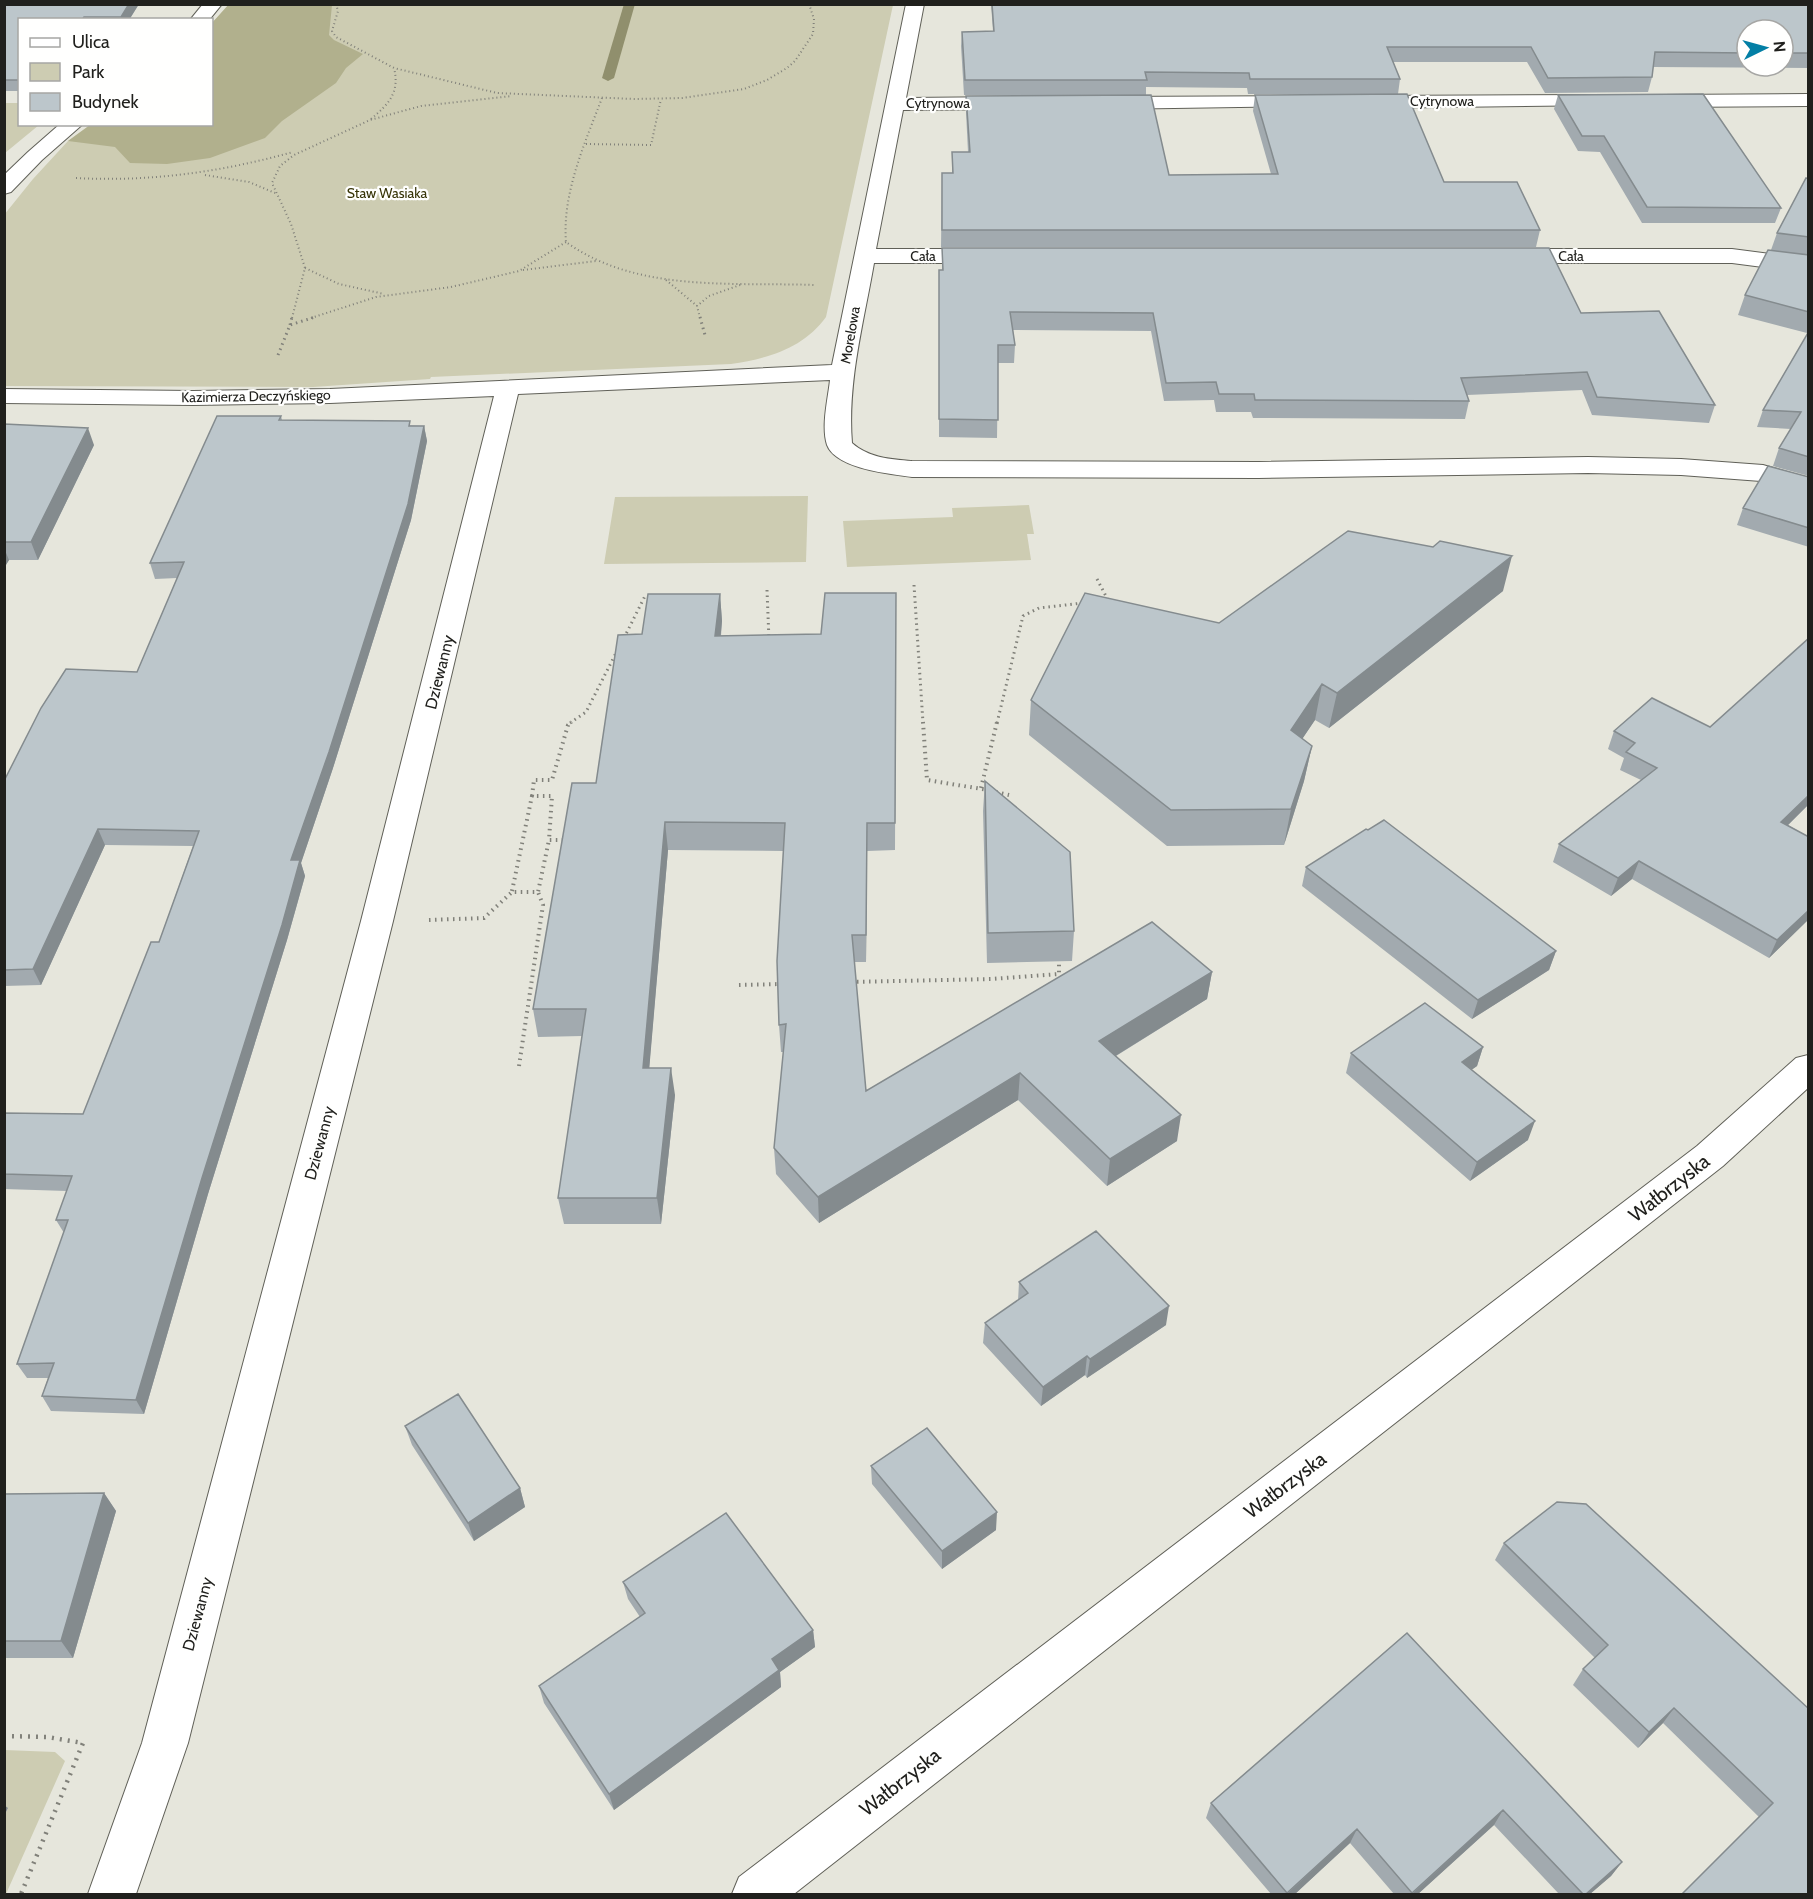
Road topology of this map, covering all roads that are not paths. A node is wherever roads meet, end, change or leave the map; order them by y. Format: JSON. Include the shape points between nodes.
{"nodes":[{"id":1,"x":213,"y":4,"type":"edge"},
{"id":2,"x":915,"y":4,"type":"edge"},
{"id":3,"x":201,"y":18,"type":"edge"},
{"id":4,"x":1809,"y":100,"type":"edge"},
{"id":5,"x":1618,"y":101,"type":"edge"},
{"id":6,"x":1642,"y":101,"type":"edge"},
{"id":7,"x":1321,"y":102,"type":"edge"},
{"id":8,"x":1345,"y":102,"type":"edge"},
{"id":9,"x":1036,"y":103,"type":"edge"},
{"id":10,"x":1084,"y":103,"type":"edge"},
{"id":11,"x":896,"y":104,"type":"junction"},
{"id":12,"x":71,"y":126,"type":"edge"},
{"id":13,"x":4,"y":188,"type":"edge"},
{"id":14,"x":864,"y":256,"type":"junction"},
{"id":15,"x":1008,"y":256,"type":"edge"},
{"id":16,"x":1482,"y":256,"type":"edge"},
{"id":17,"x":1809,"y":266,"type":"edge"},
{"id":18,"x":843,"y":372,"type":"junction"},
{"id":19,"x":508,"y":387,"type":"junction"},
{"id":20,"x":4,"y":396,"type":"edge"},
{"id":21,"x":1809,"y":486,"type":"edge"},
{"id":22,"x":1809,"y":1068,"type":"edge"},
{"id":23,"x":112,"y":1894,"type":"edge"},
{"id":24,"x":756,"y":1894,"type":"edge"}],
"edges":[{"from":1,"to":3,"type":"street"},
{"from":2,"to":11,"type":"street","name":"Morelowa"},
{"from":4,"to":6,"type":"street"},
{"from":5,"to":8,"type":"street","name":"Cytrynowa"},
{"from":7,"to":10,"type":"street"},
{"from":9,"to":11,"type":"street","name":"Cytrynowa"},
{"from":11,"to":14,"type":"street","name":"Morelowa"},
{"from":12,"to":13,"type":"street"},
{"from":14,"to":15,"type":"street","name":"Cała"},
{"from":14,"to":18,"type":"street","name":"Morelowa"},
{"from":16,"to":17,"type":"street","name":"Cała","via":[[1732,256]]},
{"from":18,"to":19,"type":"street","name":"Morelowa"},
{"from":18,"to":21,"type":"street","via":[[840,445],[862,461],[912,469],[1268,470],[1588,465],[1763,473]]},
{"from":19,"to":20,"type":"street","name":"Kazimierza Deczyńskiego","via":[[263,397]]},
{"from":19,"to":23,"type":"street","name":"Dziewanny","via":[[377,921],[165,1743]]},
{"from":22,"to":24,"type":"street","name":"Wałbrzyska","via":[[1710,1156]]}]}
